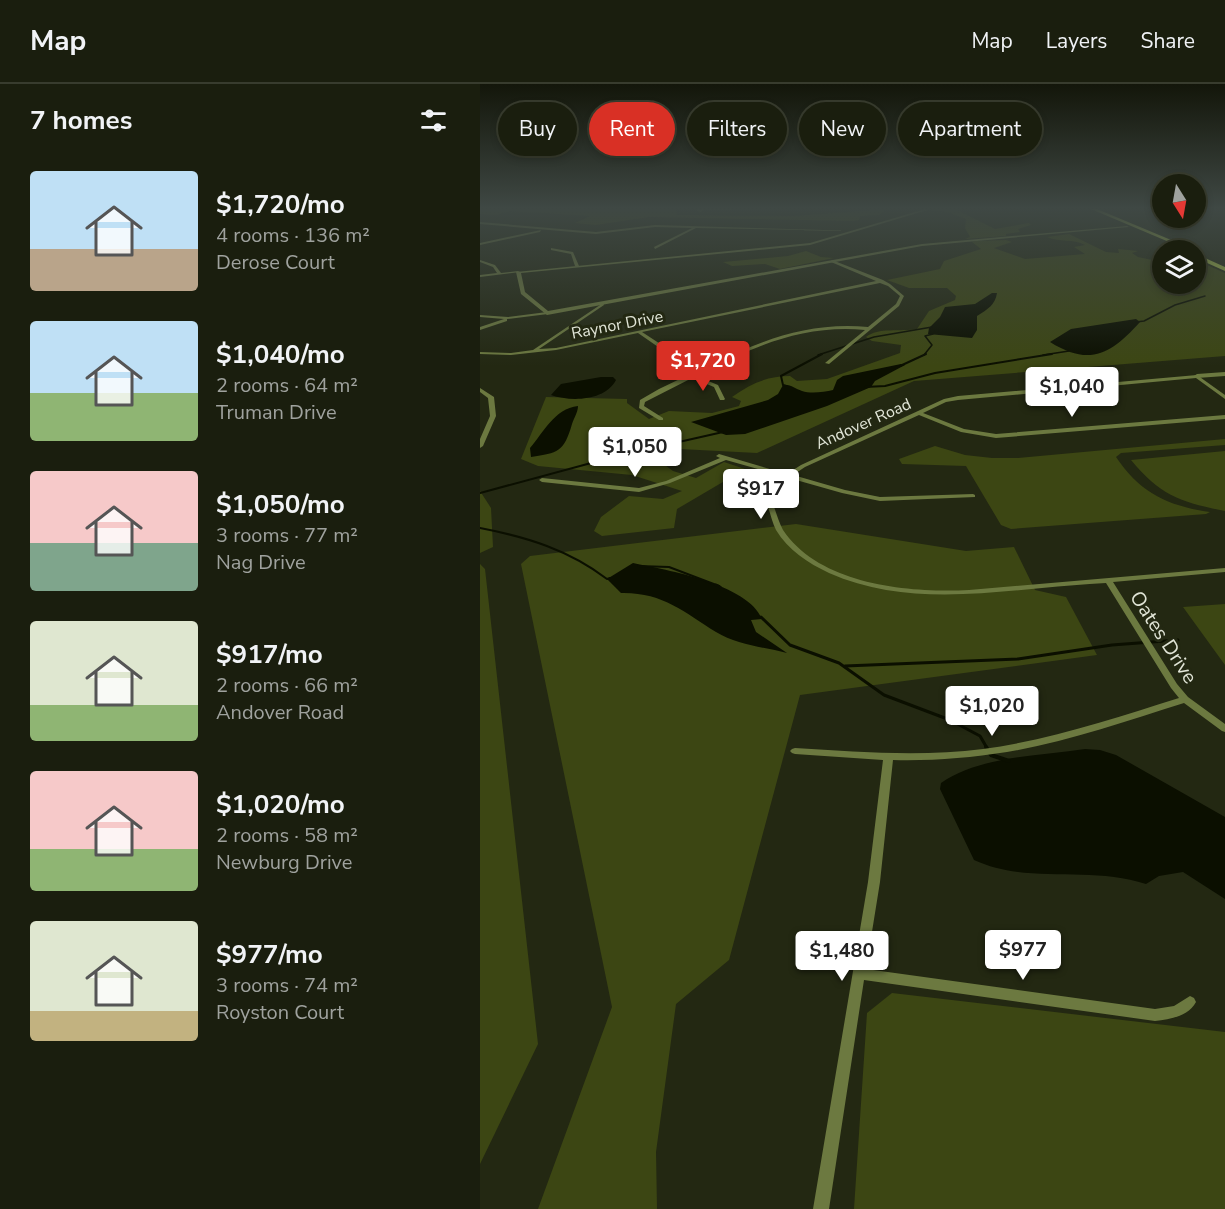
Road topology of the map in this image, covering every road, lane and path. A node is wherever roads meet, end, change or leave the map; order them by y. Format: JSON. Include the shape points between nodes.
{"nodes":[{"id":1,"x":481,"y":262,"type":"edge"},
{"id":2,"x":575,"y":262,"type":"edge"},
{"id":3,"x":632,"y":262,"type":"edge"},
{"id":4,"x":829,"y":262,"type":"edge"},
{"id":5,"x":833,"y":262,"type":"edge"},
{"id":6,"x":577,"y":267,"type":"junction"},
{"id":7,"x":518,"y":272,"type":"junction"},
{"id":8,"x":500,"y":274,"type":"junction"},
{"id":9,"x":480,"y":276,"type":"edge"},
{"id":10,"x":882,"y":282,"type":"junction"},
{"id":11,"x":603,"y":304,"type":"junction"},
{"id":12,"x":547,"y":313,"type":"junction"},
{"id":13,"x":480,"y":316,"type":"edge"},
{"id":14,"x":508,"y":318,"type":"junction"},
{"id":15,"x":480,"y":329,"type":"edge"},
{"id":16,"x":870,"y":330,"type":"junction"},
{"id":17,"x":639,"y":332,"type":"junction"},
{"id":18,"x":532,"y":352,"type":"junction"},
{"id":19,"x":480,"y":353,"type":"edge"},
{"id":20,"x":827,"y":363,"type":"dead end"},
{"id":21,"x":714,"y":365,"type":"junction"},
{"id":22,"x":1225,"y":374,"type":"edge"},
{"id":23,"x":692,"y":375,"type":"junction"},
{"id":24,"x":1197,"y":376,"type":"junction"},
{"id":25,"x":480,"y":390,"type":"edge"},
{"id":26,"x":1225,"y":397,"type":"edge"},
{"id":27,"x":722,"y":399,"type":"dead end"},
{"id":28,"x":919,"y":413,"type":"junction"},
{"id":29,"x":1225,"y":417,"type":"edge"},
{"id":30,"x":661,"y":418,"type":"dead end"},
{"id":31,"x":490,"y":421,"type":"junction"},
{"id":32,"x":480,"y":422,"type":"edge"},
{"id":33,"x":480,"y":446,"type":"edge"},
{"id":34,"x":787,"y":476,"type":"junction"},
{"id":35,"x":542,"y":480,"type":"dead end"},
{"id":36,"x":974,"y":496,"type":"dead end"},
{"id":37,"x":1225,"y":570,"type":"edge"},
{"id":38,"x":1108,"y":580,"type":"junction"},
{"id":39,"x":1185,"y":699,"type":"junction"},
{"id":40,"x":1225,"y":729,"type":"edge"},
{"id":41,"x":795,"y":751,"type":"dead end"},
{"id":42,"x":888,"y":758,"type":"junction"},
{"id":43,"x":859,"y":974,"type":"junction"},
{"id":44,"x":1190,"y":1002,"type":"dead end"},
{"id":45,"x":821,"y":1209,"type":"edge"}],
"edges":[{"from":1,"to":8,"type":"street","via":[[494,266]]},
{"from":2,"to":6,"type":"street"},
{"from":3,"to":6,"type":"street"},
{"from":4,"to":11,"type":"street"},
{"from":5,"to":10,"type":"street"},
{"from":6,"to":7,"type":"street"},
{"from":7,"to":8,"type":"street"},
{"from":7,"to":12,"type":"street","via":[[523,293]]},
{"from":8,"to":9,"type":"street"},
{"from":10,"to":16,"type":"street","via":[[898,290],[902,300]]},
{"from":10,"to":17,"type":"street","name":"Raynor Drive"},
{"from":11,"to":12,"type":"street"},
{"from":11,"to":18,"type":"street"},
{"from":12,"to":14,"type":"street"},
{"from":13,"to":14,"type":"street"},
{"from":14,"to":15,"type":"street"},
{"from":16,"to":20,"type":"street"},
{"from":16,"to":21,"type":"street","via":[[818,328],[761,343]]},
{"from":17,"to":18,"type":"street","name":"Raynor Drive"},
{"from":17,"to":21,"type":"street","via":[[666,350]]},
{"from":18,"to":19,"type":"street","name":"Raynor Drive"},
{"from":21,"to":23,"type":"street"},
{"from":22,"to":24,"type":"street","name":"Andover Road"},
{"from":23,"to":27,"type":"street","via":[[716,386]]},
{"from":23,"to":30,"type":"street","via":[[642,401],[643,408]]},
{"from":24,"to":26,"type":"street"},
{"from":24,"to":28,"type":"street","name":"Andover Road","via":[[980,394],[944,401]]},
{"from":25,"to":31,"type":"street","via":[[491,397]]},
{"from":28,"to":29,"type":"street","via":[[963,431],[996,436]]},
{"from":28,"to":34,"type":"street","name":"Andover Road","via":[[803,465]]},
{"from":31,"to":32,"type":"street"},
{"from":31,"to":33,"type":"street"},
{"from":34,"to":35,"type":"street","via":[[722,457],[659,486],[639,490]]},
{"from":34,"to":36,"type":"street","via":[[880,499]]},
{"from":34,"to":38,"type":"street","name":"Andover Road","via":[[773,493],[770,504],[781,533],[811,561],[861,582],[908,591],[956,593]]},
{"from":37,"to":38,"type":"street","name":"Andover Road"},
{"from":38,"to":39,"type":"street","name":"Oates Drive"},
{"from":39,"to":40,"type":"street","name":"Oates Drive"},
{"from":39,"to":42,"type":"street","via":[[1007,748]]},
{"from":41,"to":42,"type":"street"},
{"from":42,"to":43,"type":"street"},
{"from":43,"to":44,"type":"street","via":[[1155,1015],[1176,1012]]},
{"from":43,"to":45,"type":"street"}]}
